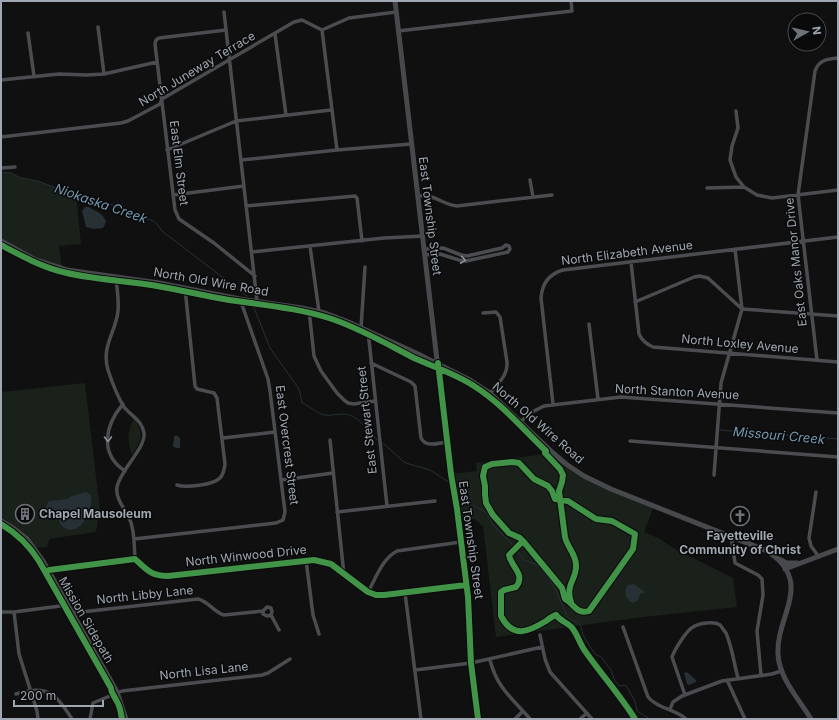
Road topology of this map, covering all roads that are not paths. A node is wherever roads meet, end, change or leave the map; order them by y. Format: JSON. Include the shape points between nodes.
{"nodes":[{"id":1,"x":394,"y":1,"type":"edge"},
{"id":2,"x":571,"y":1,"type":"edge"},
{"id":3,"x":224,"y":12,"type":"dead end"},
{"id":4,"x":396,"y":12,"type":"junction"},
{"id":5,"x":98,"y":27,"type":"dead end"},
{"id":6,"x":226,"y":30,"type":"junction"},
{"id":7,"x":322,"y":30,"type":"junction"},
{"id":8,"x":398,"y":30,"type":"junction"},
{"id":9,"x":28,"y":33,"type":"dead end"},
{"id":10,"x":275,"y":34,"type":"junction"},
{"id":11,"x":838,"y":58,"type":"edge"},
{"id":12,"x":229,"y":60,"type":"junction"},
{"id":13,"x":157,"y":62,"type":"junction"},
{"id":14,"x":104,"y":74,"type":"junction"},
{"id":15,"x":34,"y":76,"type":"junction"},
{"id":16,"x":1,"y":80,"type":"edge"},
{"id":17,"x":162,"y":99,"type":"junction"},
{"id":18,"x":331,"y":110,"type":"junction"},
{"id":19,"x":736,"y":110,"type":"dead end"},
{"id":20,"x":286,"y":115,"type":"junction"},
{"id":21,"x":236,"y":121,"type":"junction"},
{"id":22,"x":1,"y":137,"type":"edge"},
{"id":23,"x":411,"y":144,"type":"junction"},
{"id":24,"x":167,"y":150,"type":"junction"},
{"id":25,"x":337,"y":150,"type":"junction"},
{"id":26,"x":241,"y":160,"type":"junction"},
{"id":27,"x":15,"y":167,"type":"dead end"},
{"id":28,"x":1,"y":168,"type":"edge"},
{"id":29,"x":530,"y":180,"type":"dead end"},
{"id":30,"x":244,"y":186,"type":"junction"},
{"id":31,"x":744,"y":187,"type":"junction"},
{"id":32,"x":707,"y":188,"type":"dead end"},
{"id":33,"x":838,"y":190,"type":"edge"},
{"id":34,"x":173,"y":195,"type":"junction"},
{"id":35,"x":552,"y":195,"type":"dead end"},
{"id":36,"x":798,"y":195,"type":"junction"},
{"id":37,"x":418,"y":196,"type":"junction"},
{"id":38,"x":533,"y":197,"type":"junction"},
{"id":39,"x":246,"y":206,"type":"junction"},
{"id":40,"x":422,"y":236,"type":"junction"},
{"id":41,"x":838,"y":237,"type":"edge"},
{"id":42,"x":1,"y":241,"type":"edge"},
{"id":43,"x":362,"y":241,"type":"junction"},
{"id":44,"x":803,"y":241,"type":"junction"},
{"id":45,"x":310,"y":246,"type":"junction"},
{"id":46,"x":735,"y":249,"type":"junction"},
{"id":47,"x":252,"y":252,"type":"junction"},
{"id":48,"x":425,"y":252,"type":"junction"},
{"id":49,"x":631,"y":262,"type":"junction"},
{"id":50,"x":365,"y":267,"type":"dead end"},
{"id":51,"x":254,"y":276,"type":"junction"},
{"id":52,"x":116,"y":278,"type":"junction"},
{"id":53,"x":185,"y":288,"type":"junction"},
{"id":54,"x":240,"y":299,"type":"junction"},
{"id":55,"x":258,"y":301,"type":"junction"},
{"id":56,"x":635,"y":302,"type":"junction"},
{"id":57,"x":742,"y":309,"type":"junction"},
{"id":58,"x":309,"y":310,"type":"junction"},
{"id":59,"x":319,"y":312,"type":"junction"},
{"id":60,"x":483,"y":313,"type":"dead end"},
{"id":61,"x":811,"y":314,"type":"junction"},
{"id":62,"x":838,"y":316,"type":"edge"},
{"id":63,"x":590,"y":324,"type":"dead end"},
{"id":64,"x":361,"y":328,"type":"junction"},
{"id":65,"x":368,"y":331,"type":"junction"},
{"id":66,"x":436,"y":346,"type":"junction"},
{"id":67,"x":729,"y":353,"type":"junction"},
{"id":68,"x":420,"y":355,"type":"junction"},
{"id":69,"x":817,"y":360,"type":"junction"},
{"id":70,"x":838,"y":362,"type":"edge"},
{"id":71,"x":371,"y":363,"type":"junction"},
{"id":72,"x":438,"y":363,"type":"junction"},
{"id":73,"x":490,"y":393,"type":"junction"},
{"id":74,"x":598,"y":399,"type":"junction"},
{"id":75,"x":375,"y":401,"type":"junction"},
{"id":76,"x":123,"y":404,"type":"junction"},
{"id":77,"x":554,"y":404,"type":"junction"},
{"id":78,"x":719,"y":404,"type":"junction"},
{"id":79,"x":838,"y":413,"type":"edge"},
{"id":80,"x":520,"y":422,"type":"junction"},
{"id":81,"x":275,"y":432,"type":"junction"},
{"id":82,"x":223,"y":438,"type":"junction"},
{"id":83,"x":330,"y":440,"type":"dead end"},
{"id":84,"x":630,"y":441,"type":"dead end"},
{"id":85,"x":447,"y":442,"type":"junction"},
{"id":86,"x":715,"y":448,"type":"junction"},
{"id":87,"x":838,"y":458,"type":"edge"},
{"id":88,"x":125,"y":471,"type":"junction"},
{"id":89,"x":333,"y":473,"type":"junction"},
{"id":90,"x":714,"y":475,"type":"dead end"},
{"id":91,"x":282,"y":480,"type":"junction"},
{"id":92,"x":177,"y":485,"type":"dead end"},
{"id":93,"x":816,"y":492,"type":"dead end"},
{"id":94,"x":435,"y":501,"type":"dead end"},
{"id":95,"x":387,"y":506,"type":"junction"},
{"id":96,"x":337,"y":512,"type":"junction"},
{"id":97,"x":1,"y":521,"type":"edge"},
{"id":98,"x":731,"y":536,"type":"junction"},
{"id":99,"x":134,"y":539,"type":"junction"},
{"id":100,"x":461,"y":542,"type":"junction"},
{"id":101,"x":838,"y":549,"type":"edge"},
{"id":102,"x":819,"y":557,"type":"junction"},
{"id":103,"x":776,"y":558,"type":"junction"},
{"id":104,"x":136,"y":559,"type":"junction"},
{"id":105,"x":306,"y":560,"type":"junction"},
{"id":106,"x":802,"y":563,"type":"junction"},
{"id":107,"x":785,"y":569,"type":"junction"},
{"id":108,"x":48,"y":570,"type":"junction"},
{"id":109,"x":344,"y":575,"type":"junction"},
{"id":110,"x":466,"y":586,"type":"junction"},
{"id":111,"x":368,"y":592,"type":"junction"},
{"id":112,"x":405,"y":593,"type":"junction"},
{"id":113,"x":68,"y":605,"type":"junction"},
{"id":114,"x":263,"y":611,"type":"junction"},
{"id":115,"x":1,"y":612,"type":"edge"},
{"id":116,"x":14,"y":612,"type":"junction"},
{"id":117,"x":72,"y":613,"type":"junction"},
{"id":118,"x":271,"y":615,"type":"junction"},
{"id":119,"x":623,"y":627,"type":"dead end"},
{"id":120,"x":279,"y":630,"type":"dead end"},
{"id":121,"x":319,"y":634,"type":"dead end"},
{"id":122,"x":540,"y":635,"type":"dead end"},
{"id":123,"x":542,"y":647,"type":"junction"},
{"id":124,"x":290,"y":659,"type":"dead end"},
{"id":125,"x":490,"y":660,"type":"junction"},
{"id":126,"x":472,"y":663,"type":"junction"},
{"id":127,"x":414,"y":670,"type":"junction"},
{"id":128,"x":781,"y":671,"type":"junction"},
{"id":129,"x":761,"y":675,"type":"junction"},
{"id":130,"x":738,"y":678,"type":"junction"},
{"id":131,"x":727,"y":680,"type":"junction"},
{"id":132,"x":30,"y":690,"type":"junction"},
{"id":133,"x":117,"y":692,"type":"junction"},
{"id":134,"x":16,"y":694,"type":"dead end"},
{"id":135,"x":685,"y":695,"type":"junction"},
{"id":136,"x":670,"y":709,"type":"junction"},
{"id":137,"x":524,"y":711,"type":"junction"},
{"id":138,"x":587,"y":713,"type":"junction"},
{"id":139,"x":38,"y":719,"type":"edge"},
{"id":140,"x":72,"y":719,"type":"edge"},
{"id":141,"x":90,"y":719,"type":"edge"},
{"id":142,"x":126,"y":719,"type":"edge"},
{"id":143,"x":421,"y":719,"type":"edge"},
{"id":144,"x":478,"y":719,"type":"edge"},
{"id":145,"x":515,"y":719,"type":"edge"},
{"id":146,"x":530,"y":719,"type":"edge"},
{"id":147,"x":580,"y":719,"type":"edge"},
{"id":148,"x":592,"y":719,"type":"edge"},
{"id":149,"x":686,"y":719,"type":"edge"},
{"id":150,"x":745,"y":719,"type":"edge"},
{"id":151,"x":811,"y":719,"type":"edge"}],
"edges":[{"from":1,"to":4,"type":"street","name":"East Township Street"},
{"from":2,"to":8,"type":"street","via":[[572,11]]},
{"from":3,"to":6,"type":"street"},
{"from":4,"to":7,"type":"street","via":[[349,18]]},
{"from":4,"to":8,"type":"street","name":"East Township Street"},
{"from":5,"to":14,"type":"street"},
{"from":6,"to":12,"type":"street"},
{"from":6,"to":13,"type":"street","name":"East Elm Street","via":[[158,39],[155,44]]},
{"from":7,"to":10,"type":"street","name":"North Juneway Terrace","via":[[302,20]]},
{"from":7,"to":18,"type":"street"},
{"from":8,"to":23,"type":"street","name":"East Township Street"},
{"from":9,"to":15,"type":"street"},
{"from":10,"to":12,"type":"street","name":"North Juneway Terrace"},
{"from":10,"to":20,"type":"street"},
{"from":11,"to":36,"type":"street","name":"East Oaks Manor Drive","via":[[823,61],[815,71]]},
{"from":12,"to":17,"type":"street","name":"North Juneway Terrace"},
{"from":12,"to":21,"type":"street"},
{"from":13,"to":14,"type":"street"},
{"from":13,"to":17,"type":"street","name":"East Elm Street"},
{"from":14,"to":15,"type":"street"},
{"from":15,"to":16,"type":"street"},
{"from":17,"to":22,"type":"street","name":"North Juneway Terrace","via":[[160,104],[122,123]]},
{"from":17,"to":24,"type":"street","name":"East Elm Street"},
{"from":18,"to":20,"type":"street"},
{"from":18,"to":25,"type":"street"},
{"from":19,"to":31,"type":"street","via":[[738,128],[730,160],[736,178]]},
{"from":20,"to":21,"type":"street"},
{"from":21,"to":24,"type":"street"},
{"from":21,"to":26,"type":"street"},
{"from":23,"to":25,"type":"street"},
{"from":23,"to":37,"type":"street","name":"East Township Street"},
{"from":24,"to":34,"type":"street","name":"East Elm Street"},
{"from":25,"to":26,"type":"street"},
{"from":26,"to":30,"type":"street"},
{"from":27,"to":28,"type":"street"},
{"from":29,"to":38,"type":"street"},
{"from":30,"to":34,"type":"street"},
{"from":30,"to":39,"type":"street"},
{"from":31,"to":32,"type":"street"},
{"from":31,"to":36,"type":"street","via":[[757,195],[767,197]]},
{"from":33,"to":36,"type":"street"},
{"from":34,"to":51,"type":"street","name":"East Elm Street","via":[[179,218]]},
{"from":35,"to":38,"type":"street"},
{"from":36,"to":44,"type":"street","name":"East Oaks Manor Drive"},
{"from":37,"to":38,"type":"street","via":[[429,196],[457,206]]},
{"from":37,"to":40,"type":"street","name":"East Township Street"},
{"from":39,"to":43,"type":"street","via":[[355,196]]},
{"from":39,"to":47,"type":"street"},
{"from":40,"to":43,"type":"street"},
{"from":40,"to":48,"type":"street","name":"East Township Street"},
{"from":41,"to":44,"type":"street","name":"North Elizabeth Avenue"},
{"from":42,"to":52,"type":"street","name":"North Old Wire Road","via":[[29,257],[57,268]]},
{"from":43,"to":45,"type":"street"},
{"from":44,"to":46,"type":"street","name":"North Elizabeth Avenue"},
{"from":44,"to":61,"type":"street","name":"East Oaks Manor Drive"},
{"from":45,"to":47,"type":"street"},
{"from":45,"to":59,"type":"street"},
{"from":46,"to":49,"type":"street","name":"North Elizabeth Avenue"},
{"from":46,"to":57,"type":"street"},
{"from":47,"to":51,"type":"street"},
{"from":48,"to":48,"type":"street","one_way":true,"via":[[469,261],[508,252],[510,249],[506,245],[467,256],[443,248]]},
{"from":48,"to":66,"type":"street","name":"East Township Street"},
{"from":49,"to":56,"type":"street"},
{"from":49,"to":77,"type":"street","name":"North Elizabeth Avenue","via":[[558,272],[544,284],[541,298]]},
{"from":50,"to":64,"type":"street"},
{"from":51,"to":55,"type":"street"},
{"from":52,"to":53,"type":"street","name":"North Old Wire Road"},
{"from":52,"to":76,"type":"street","via":[[118,311],[106,357],[109,372]]},
{"from":53,"to":54,"type":"street","name":"North Old Wire Road"},
{"from":53,"to":82,"type":"street","via":[[195,386],[197,389],[214,393],[217,398]]},
{"from":54,"to":55,"type":"street","name":"North Old Wire Road"},
{"from":54,"to":81,"type":"street","name":"East Overcrest Street","via":[[268,379]]},
{"from":55,"to":58,"type":"street","name":"North Old Wire Road"},
{"from":56,"to":57,"type":"street","via":[[700,276],[708,278]]},
{"from":56,"to":67,"type":"street","name":"North Loxley Avenue","via":[[640,334],[647,345]]},
{"from":57,"to":61,"type":"street"},
{"from":57,"to":67,"type":"street"},
{"from":58,"to":59,"type":"street","name":"North Old Wire Road"},
{"from":58,"to":75,"type":"street","via":[[314,356],[321,371],[348,403]]},
{"from":59,"to":64,"type":"street","name":"North Old Wire Road"},
{"from":60,"to":73,"type":"street","via":[[496,312],[500,317],[508,367]]},
{"from":61,"to":62,"type":"street"},
{"from":61,"to":69,"type":"street","name":"East Oaks Manor Drive"},
{"from":63,"to":74,"type":"street"},
{"from":64,"to":65,"type":"street","name":"North Old Wire Road"},
{"from":65,"to":68,"type":"street","name":"North Old Wire Road"},
{"from":65,"to":71,"type":"street","name":"East Stewart Street"},
{"from":66,"to":68,"type":"street","via":[[432,355]]},
{"from":66,"to":72,"type":"street","name":"East Township Street"},
{"from":67,"to":69,"type":"street","name":"North Loxley Avenue"},
{"from":67,"to":78,"type":"street"},
{"from":68,"to":72,"type":"street","name":"North Old Wire Road"},
{"from":69,"to":70,"type":"street","name":"North Loxley Avenue"},
{"from":71,"to":75,"type":"street","name":"East Stewart Street"},
{"from":71,"to":85,"type":"street","via":[[415,386],[423,442]]},
{"from":72,"to":73,"type":"street","name":"North Old Wire Road"},
{"from":72,"to":85,"type":"street","name":"East Township Street"},
{"from":73,"to":80,"type":"street","name":"North Old Wire Road"},
{"from":74,"to":77,"type":"street","name":"North Stanton Avenue"},
{"from":74,"to":78,"type":"street","name":"North Stanton Avenue","via":[[634,397]]},
{"from":75,"to":95,"type":"street","name":"East Stewart Street"},
{"from":76,"to":88,"type":"street","one_way":true,"via":[[112,419],[107,440],[109,452],[115,463]]},
{"from":76,"to":88,"type":"street","via":[[141,424],[144,435],[142,444]]},
{"from":77,"to":80,"type":"street","name":"North Stanton Avenue","via":[[536,409]]},
{"from":78,"to":79,"type":"street","name":"North Stanton Avenue"},
{"from":78,"to":86,"type":"street"},
{"from":80,"to":98,"type":"street","name":"North Old Wire Road","via":[[553,453],[584,476]]},
{"from":81,"to":82,"type":"street"},
{"from":81,"to":91,"type":"street","name":"East Overcrest Street"},
{"from":82,"to":92,"type":"street","via":[[225,464],[224,473],[219,479],[212,483],[183,487]]},
{"from":83,"to":89,"type":"street"},
{"from":84,"to":86,"type":"street"},
{"from":85,"to":100,"type":"street","name":"East Township Street"},
{"from":86,"to":87,"type":"street"},
{"from":86,"to":90,"type":"street"},
{"from":88,"to":99,"type":"street","via":[[117,491],[131,521]]},
{"from":89,"to":91,"type":"street"},
{"from":89,"to":96,"type":"street"},
{"from":91,"to":99,"type":"street","name":"East Overcrest Street","via":[[285,512],[280,522]]},
{"from":93,"to":102,"type":"street","via":[[809,538]]},
{"from":94,"to":95,"type":"street"},
{"from":95,"to":96,"type":"street"},
{"from":96,"to":109,"type":"street"},
{"from":97,"to":108,"type":"street","via":[[27,540]]},
{"from":98,"to":103,"type":"street","name":"North Old Wire Road","via":[[767,551]]},
{"from":98,"to":129,"type":"street","via":[[735,563],[762,579],[763,595],[757,631]]},
{"from":99,"to":104,"type":"street"},
{"from":100,"to":110,"type":"street","name":"East Township Street"},
{"from":100,"to":111,"type":"street","via":[[397,551],[386,560]]},
{"from":101,"to":102,"type":"street"},
{"from":102,"to":106,"type":"street"},
{"from":103,"to":106,"type":"street","via":[[787,563]]},
{"from":103,"to":107,"type":"street","name":"North Old Wire Road"},
{"from":104,"to":105,"type":"street","name":"North Winwood Drive","via":[[148,571],[159,576]]},
{"from":104,"to":108,"type":"street"},
{"from":105,"to":109,"type":"street","name":"North Winwood Drive","via":[[323,561]]},
{"from":105,"to":121,"type":"street","via":[[313,615]]},
{"from":106,"to":107,"type":"street"},
{"from":107,"to":128,"type":"street","name":"North Old Wire Road","via":[[791,591],[778,645]]},
{"from":108,"to":113,"type":"street"},
{"from":109,"to":111,"type":"street","name":"North Winwood Drive"},
{"from":110,"to":112,"type":"street","name":"North Winwood Drive"},
{"from":110,"to":126,"type":"street","name":"East Township Street"},
{"from":111,"to":112,"type":"street","name":"North Winwood Drive","via":[[380,595]]},
{"from":112,"to":127,"type":"street"},
{"from":113,"to":116,"type":"street"},
{"from":113,"to":117,"type":"street"},
{"from":114,"to":117,"type":"street","name":"North Libby Lane","via":[[224,615],[198,599]]},
{"from":114,"to":118,"type":"street","via":[[266,616]]},
{"from":114,"to":118,"type":"street","via":[[269,608],[272,611]]},
{"from":115,"to":116,"type":"street"},
{"from":116,"to":132,"type":"street","via":[[19,654]]},
{"from":117,"to":133,"type":"street"},
{"from":118,"to":120,"type":"street"},
{"from":119,"to":136,"type":"street","via":[[646,693],[655,703]]},
{"from":122,"to":123,"type":"street"},
{"from":123,"to":125,"type":"street"},
{"from":123,"to":138,"type":"street","via":[[552,675]]},
{"from":124,"to":133,"type":"street","name":"North Lisa Lane","via":[[262,675]]},
{"from":125,"to":126,"type":"street"},
{"from":125,"to":137,"type":"street","via":[[497,680]]},
{"from":126,"to":127,"type":"street"},
{"from":126,"to":144,"type":"street","name":"East Township Street"},
{"from":127,"to":143,"type":"street"},
{"from":128,"to":129,"type":"street"},
{"from":128,"to":151,"type":"street","name":"North Old Wire Road"},
{"from":129,"to":130,"type":"street"},
{"from":130,"to":131,"type":"street"},
{"from":130,"to":135,"type":"street","via":[[725,632],[715,623],[697,625],[674,651],[672,657]]},
{"from":131,"to":135,"type":"street"},
{"from":131,"to":150,"type":"street"},
{"from":132,"to":134,"type":"street"},
{"from":132,"to":139,"type":"street"},
{"from":132,"to":140,"type":"street","via":[[45,690],[60,702]]},
{"from":133,"to":141,"type":"street","name":"North Lisa Lane","via":[[93,703]]},
{"from":133,"to":142,"type":"street"},
{"from":135,"to":136,"type":"street","via":[[674,702]]},
{"from":136,"to":149,"type":"street"},
{"from":137,"to":145,"type":"street"},
{"from":137,"to":146,"type":"street"},
{"from":138,"to":147,"type":"street"},
{"from":138,"to":148,"type":"street"}]}
